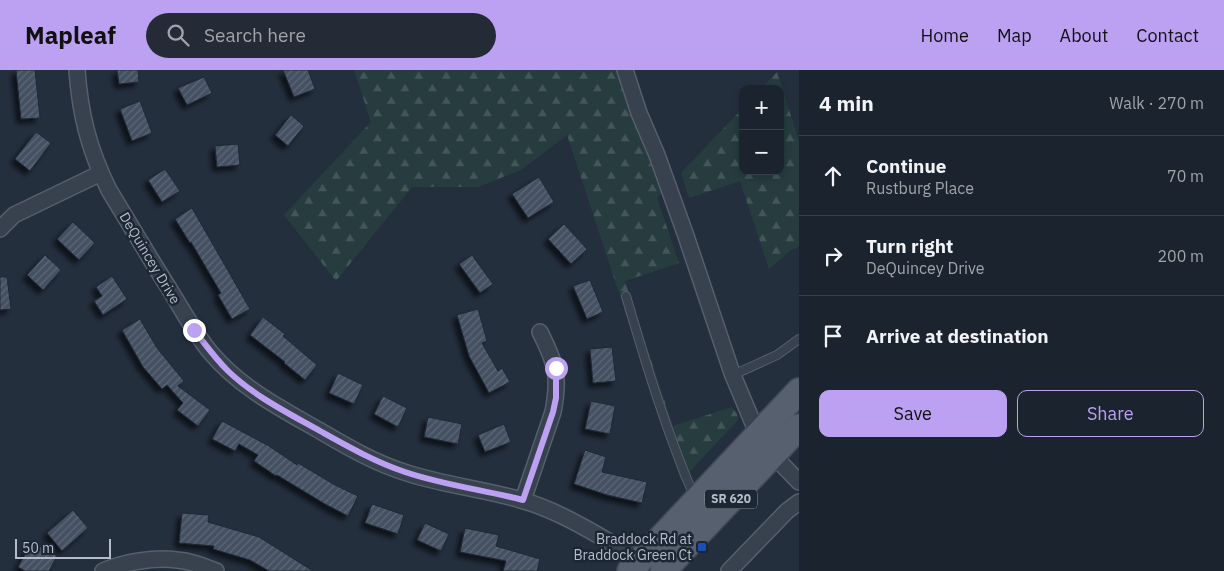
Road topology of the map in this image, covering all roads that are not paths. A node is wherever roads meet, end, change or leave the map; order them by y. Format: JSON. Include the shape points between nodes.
{"nodes":[{"id":1,"x":77,"y":70,"type":"edge"},
{"id":2,"x":625,"y":70,"type":"edge"},
{"id":3,"x":100,"y":173,"type":"junction"},
{"id":4,"x":0,"y":229,"type":"edge"},
{"id":5,"x":626,"y":296,"type":"dead end"},
{"id":6,"x":540,"y":332,"type":"dead end"},
{"id":7,"x":799,"y":339,"type":"edge"},
{"id":8,"x":733,"y":375,"type":"junction"},
{"id":9,"x":799,"y":391,"type":"edge"},
{"id":10,"x":799,"y":427,"type":"edge"},
{"id":11,"x":758,"y":435,"type":"junction"},
{"id":12,"x":773,"y":454,"type":"junction"},
{"id":13,"x":799,"y":482,"type":"edge"},
{"id":14,"x":523,"y":500,"type":"junction"},
{"id":15,"x":696,"y":500,"type":"junction"},
{"id":16,"x":799,"y":502,"type":"edge"},
{"id":17,"x":639,"y":567,"type":"edge"},
{"id":18,"x":103,"y":571,"type":"edge"},
{"id":19,"x":216,"y":571,"type":"edge"},
{"id":20,"x":664,"y":571,"type":"edge"},
{"id":21,"x":729,"y":571,"type":"edge"}],
"edges":[{"from":1,"to":3,"type":"street","name":"DeQuincey Drive","via":[[86,132]]},
{"from":2,"to":8,"type":"street"},
{"from":3,"to":4,"type":"street","via":[[14,215]]},
{"from":3,"to":14,"type":"street","name":"DeQuincey Drive","via":[[194,330],[211,353],[248,387],[337,441],[384,464],[424,478]]},
{"from":5,"to":15,"type":"lane","via":[[650,379]]},
{"from":6,"to":14,"type":"street","via":[[556,368],[556,398]]},
{"from":7,"to":8,"type":"lane","via":[[777,355]]},
{"from":8,"to":11,"type":"street"},
{"from":9,"to":11,"type":"main road","number":"SR 620"},
{"from":10,"to":12,"type":"main road","number":"SR 620"},
{"from":11,"to":15,"type":"main road","number":"SR 620"},
{"from":12,"to":13,"type":"street"},
{"from":12,"to":20,"type":"main road","number":"SR 620"},
{"from":14,"to":17,"type":"street","name":"DeQuincey Drive","via":[[584,527]]},
{"from":15,"to":17,"type":"main road","number":"SR 620"},
{"from":16,"to":21,"type":"street"},
{"from":18,"to":19,"type":"street","via":[[133,562],[177,559]]}]}
